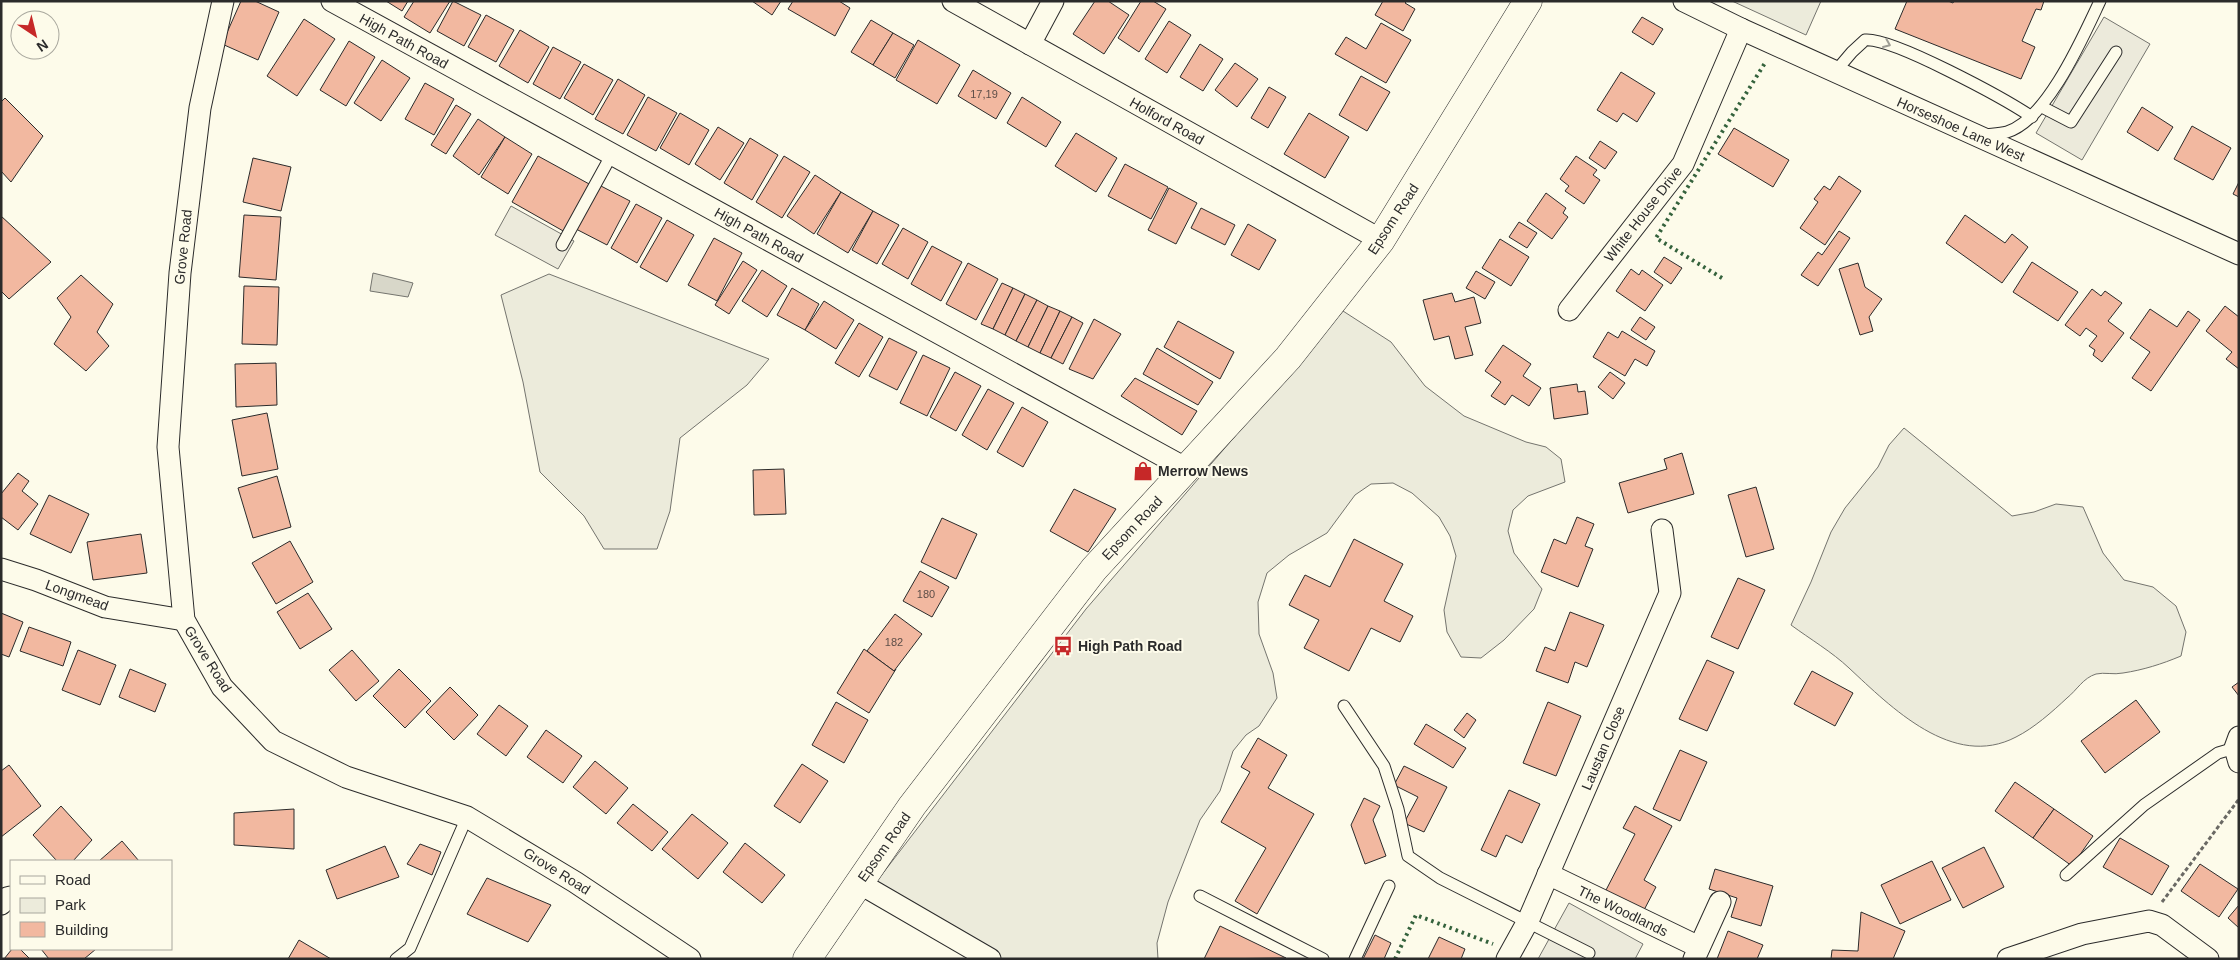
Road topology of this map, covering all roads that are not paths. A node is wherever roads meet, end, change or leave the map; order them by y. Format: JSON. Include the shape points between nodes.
{"nodes":[{"id":1,"x":223,"y":1,"type":"edge"},
{"id":2,"x":332,"y":1,"type":"edge"},
{"id":3,"x":953,"y":1,"type":"edge"},
{"id":4,"x":1053,"y":1,"type":"edge"},
{"id":5,"x":1528,"y":1,"type":"edge"},
{"id":6,"x":1684,"y":1,"type":"edge"},
{"id":7,"x":2100,"y":1,"type":"edge"},
{"id":8,"x":1741,"y":29,"type":"junction"},
{"id":9,"x":1030,"y":44,"type":"junction"},
{"id":10,"x":2116,"y":52,"type":"dead end"},
{"id":11,"x":1835,"y":72,"type":"junction"},
{"id":12,"x":2042,"y":108,"type":"junction"},
{"id":13,"x":2032,"y":116,"type":"junction"},
{"id":14,"x":1980,"y":136,"type":"junction"},
{"id":15,"x":612,"y":154,"type":"junction"},
{"id":16,"x":1381,"y":240,"type":"junction"},
{"id":17,"x":562,"y":245,"type":"dead end"},
{"id":18,"x":2239,"y":254,"type":"edge"},
{"id":19,"x":1569,"y":310,"type":"dead end"},
{"id":20,"x":1187,"y":469,"type":"junction"},
{"id":21,"x":1662,"y":530,"type":"dead end"},
{"id":22,"x":1,"y":569,"type":"edge"},
{"id":23,"x":184,"y":620,"type":"junction"},
{"id":24,"x":1344,"y":706,"type":"dead end"},
{"id":25,"x":2238,"y":749,"type":"edge"},
{"id":26,"x":467,"y":817,"type":"junction"},
{"id":27,"x":1548,"y":874,"type":"junction"},
{"id":28,"x":2066,"y":875,"type":"dead end"},
{"id":29,"x":859,"y":883,"type":"junction"},
{"id":30,"x":1389,"y":886,"type":"dead end"},
{"id":31,"x":1200,"y":896,"type":"dead end"},
{"id":32,"x":1720,"y":902,"type":"dead end"},
{"id":33,"x":1528,"y":921,"type":"junction"},
{"id":34,"x":1589,"y":953,"type":"dead end"},
{"id":35,"x":1696,"y":953,"type":"edge"},
{"id":36,"x":396,"y":959,"type":"edge"},
{"id":37,"x":690,"y":959,"type":"edge"},
{"id":38,"x":807,"y":959,"type":"edge"},
{"id":39,"x":990,"y":959,"type":"edge"},
{"id":40,"x":1322,"y":959,"type":"edge"},
{"id":41,"x":1355,"y":959,"type":"edge"},
{"id":42,"x":1508,"y":959,"type":"edge"},
{"id":43,"x":2008,"y":959,"type":"edge"},
{"id":44,"x":2208,"y":959,"type":"edge"}],
"edges":[{"from":1,"to":23,"type":"street","name":"Grove Road","via":[[200,108],[180,272],[168,446]]},
{"from":2,"to":15,"type":"street","name":"High Path Road"},
{"from":3,"to":9,"type":"street","name":"Holford Road"},
{"from":4,"to":9,"type":"street"},
{"from":5,"to":16,"type":"main road","name":"Epsom Road"},
{"from":6,"to":8,"type":"street","name":"Horseshoe Lane West"},
{"from":7,"to":12,"type":"lane"},
{"from":8,"to":11,"type":"street","name":"Horseshoe Lane West"},
{"from":8,"to":19,"type":"street","name":"White House Drive","via":[[1683,164]]},
{"from":9,"to":16,"type":"street","name":"Holford Road"},
{"from":10,"to":12,"type":"lane","via":[[2071,122]]},
{"from":11,"to":13,"type":"lane","one_way":true,"via":[[1865,40],[1879,41],[1930,62]]},
{"from":11,"to":14,"type":"street","name":"Horseshoe Lane West"},
{"from":12,"to":13,"type":"lane"},
{"from":13,"to":14,"type":"lane","via":[[2008,132]]},
{"from":14,"to":18,"type":"street","name":"Horseshoe Lane West"},
{"from":15,"to":17,"type":"lane"},
{"from":15,"to":20,"type":"street","name":"High Path Road"},
{"from":16,"to":20,"type":"main road","name":"Epsom Road","via":[[1288,358]]},
{"from":20,"to":29,"type":"main road","name":"Epsom Road","via":[[1094,568],[912,806]]},
{"from":21,"to":27,"type":"street","name":"Laustan Close","via":[[1670,593]]},
{"from":22,"to":23,"type":"street","name":"Longmead","via":[[105,607]]},
{"from":23,"to":26,"type":"street","name":"Grove Road","via":[[222,687],[273,741],[346,777]]},
{"from":24,"to":33,"type":"lane","via":[[1384,766],[1408,856],[1440,878]]},
{"from":25,"to":28,"type":"lane","via":[[2218,753],[2144,805]]},
{"from":26,"to":36,"type":"lane","via":[[410,948]]},
{"from":26,"to":37,"type":"street","name":"Grove Road","via":[[576,882]]},
{"from":27,"to":33,"type":"street","name":"Laustan Close"},
{"from":27,"to":35,"type":"street","name":"The Woodlands"},
{"from":29,"to":38,"type":"main road","name":"Epsom Road"},
{"from":29,"to":39,"type":"street"},
{"from":30,"to":41,"type":"lane"},
{"from":31,"to":40,"type":"lane"},
{"from":32,"to":35,"type":"street","name":"The Woodlands"},
{"from":33,"to":34,"type":"lane"},
{"from":33,"to":42,"type":"street","name":"Laustan Close"},
{"from":43,"to":44,"type":"street","via":[[2082,934],[2149,921],[2162,926]]}]}
